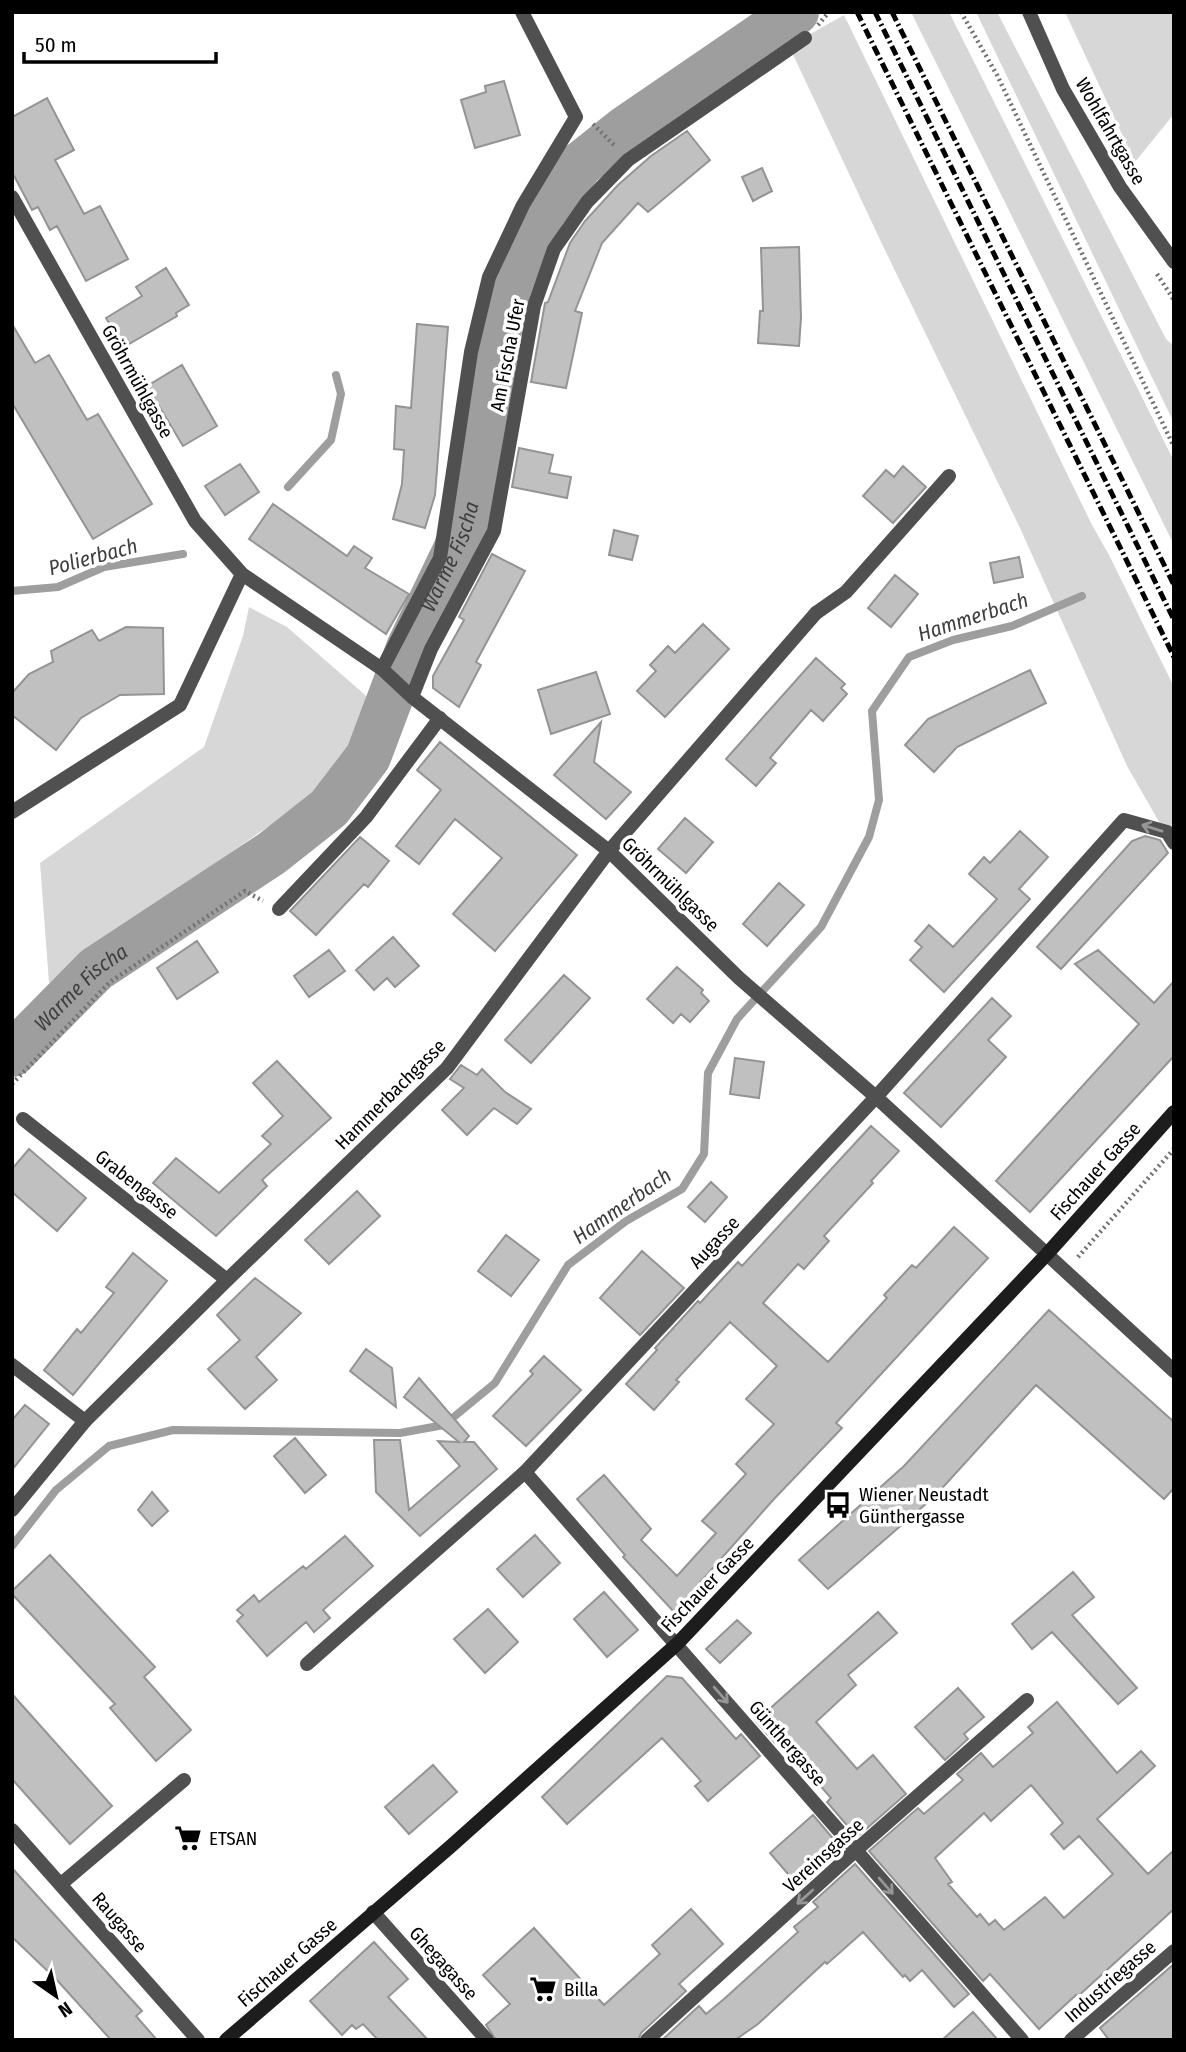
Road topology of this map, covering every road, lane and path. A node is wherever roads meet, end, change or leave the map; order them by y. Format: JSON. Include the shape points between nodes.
{"nodes":[{"id":1,"x":522,"y":12,"type":"edge"},
{"id":2,"x":961,"y":12,"type":"edge"},
{"id":3,"x":1030,"y":12,"type":"edge"},
{"id":4,"x":805,"y":38,"type":"dead end"},
{"id":5,"x":597,"y":127,"type":"dead end"},
{"id":6,"x":623,"y":154,"type":"dead end"},
{"id":7,"x":12,"y":197,"type":"edge"},
{"id":8,"x":1174,"y":262,"type":"edge"},
{"id":9,"x":1174,"y":447,"type":"edge"},
{"id":10,"x":949,"y":476,"type":"dead end"},
{"id":11,"x":242,"y":574,"type":"junction"},
{"id":12,"x":382,"y":669,"type":"junction"},
{"id":13,"x":412,"y":697,"type":"junction"},
{"id":14,"x":440,"y":718,"type":"junction"},
{"id":15,"x":12,"y":812,"type":"edge"},
{"id":16,"x":1174,"y":844,"type":"edge"},
{"id":17,"x":608,"y":851,"type":"junction"},
{"id":18,"x":279,"y":909,"type":"joint"},
{"id":19,"x":12,"y":1084,"type":"edge"},
{"id":20,"x":876,"y":1097,"type":"junction"},
{"id":21,"x":1174,"y":1112,"type":"edge"},
{"id":22,"x":23,"y":1119,"type":"dead end"},
{"id":23,"x":1174,"y":1149,"type":"edge"},
{"id":24,"x":1047,"y":1254,"type":"junction"},
{"id":25,"x":1066,"y":1271,"type":"junction"},
{"id":26,"x":227,"y":1280,"type":"junction"},
{"id":27,"x":12,"y":1365,"type":"edge"},
{"id":28,"x":1174,"y":1371,"type":"edge"},
{"id":29,"x":85,"y":1421,"type":"junction"},
{"id":30,"x":525,"y":1472,"type":"junction"},
{"id":31,"x":12,"y":1510,"type":"edge"},
{"id":32,"x":677,"y":1643,"type":"junction"},
{"id":33,"x":307,"y":1664,"type":"dead end"},
{"id":34,"x":1027,"y":1700,"type":"dead end"},
{"id":35,"x":184,"y":1780,"type":"dead end"},
{"id":36,"x":12,"y":1830,"type":"edge"},
{"id":37,"x":855,"y":1851,"type":"junction"},
{"id":38,"x":61,"y":1884,"type":"junction"},
{"id":39,"x":373,"y":1912,"type":"junction"},
{"id":40,"x":1174,"y":1951,"type":"edge"},
{"id":41,"x":198,"y":2040,"type":"edge"},
{"id":42,"x":226,"y":2040,"type":"edge"},
{"id":43,"x":487,"y":2040,"type":"edge"},
{"id":44,"x":647,"y":2040,"type":"edge"},
{"id":45,"x":1022,"y":2040,"type":"edge"},
{"id":46,"x":1071,"y":2040,"type":"edge"}],
"edges":[{"from":1,"to":12,"type":"street","name":"Am Fischa Ufer","via":[[576,117],[489,276],[471,352],[440,558]]},
{"from":2,"to":9,"type":"path","via":[[997,75]]},
{"from":3,"to":8,"type":"street","name":"Wohlfahrtgasse","via":[[1063,89],[1120,187]]},
{"from":4,"to":13,"type":"street","name":"Am Fischa Ufer","via":[[628,160],[587,202],[554,249],[534,306],[494,531],[431,649]]},
{"from":5,"to":6,"type":"path"},
{"from":7,"to":11,"type":"street","name":"Gröhrmühlgasse","via":[[195,521]]},
{"from":10,"to":17,"type":"street","name":"Hammerbachgasse","via":[[846,592],[816,613]]},
{"from":11,"to":12,"type":"street","name":"Gröhrmühlgasse"},
{"from":11,"to":15,"type":"street","via":[[180,705]]},
{"from":12,"to":13,"type":"street","name":"Gröhrmühlgasse"},
{"from":13,"to":14,"type":"street","name":"Gröhrmühlgasse"},
{"from":14,"to":17,"type":"street","name":"Gröhrmühlgasse"},
{"from":14,"to":18,"type":"street","via":[[366,817]]},
{"from":16,"to":20,"type":"street","name":"Augasse","one_way":true,"via":[[1167,832],[1124,820]]},
{"from":17,"to":20,"type":"street","name":"Gröhrmühlgasse","via":[[739,978]]},
{"from":17,"to":26,"type":"street","name":"Hammerbachgasse","via":[[447,1068]]},
{"from":18,"to":19,"type":"path","via":[[245,891],[110,982]]},
{"from":20,"to":24,"type":"street","name":"Gröhrmühlgasse"},
{"from":20,"to":30,"type":"street","name":"Augasse"},
{"from":21,"to":24,"type":"main road","name":"Fischauer Gasse"},
{"from":22,"to":26,"type":"street","name":"Grabengasse"},
{"from":23,"to":25,"type":"path"},
{"from":24,"to":25,"type":"street","name":"Gröhrmühlgasse"},
{"from":24,"to":32,"type":"main road","name":"Fischauer Gasse"},
{"from":25,"to":28,"type":"street","name":"Gröhrmühlgasse"},
{"from":26,"to":29,"type":"street","name":"Hammerbachgasse"},
{"from":27,"to":29,"type":"street"},
{"from":29,"to":31,"type":"street","name":"Hammerbachgasse"},
{"from":30,"to":32,"type":"street","name":"Günthergasse"},
{"from":30,"to":33,"type":"street","name":"Augasse"},
{"from":32,"to":37,"type":"street","name":"Günthergasse","one_way":true},
{"from":32,"to":39,"type":"main road","name":"Fischauer Gasse"},
{"from":34,"to":37,"type":"street","name":"Vereinsgasse"},
{"from":35,"to":38,"type":"street"},
{"from":36,"to":38,"type":"street","name":"Raugasse"},
{"from":37,"to":44,"type":"street","name":"Vereinsgasse","one_way":true},
{"from":37,"to":45,"type":"street","name":"Günthergasse","one_way":true},
{"from":38,"to":41,"type":"street","name":"Raugasse"},
{"from":39,"to":42,"type":"main road","name":"Fischauer Gasse"},
{"from":39,"to":43,"type":"street","name":"Ghegagasse"},
{"from":40,"to":46,"type":"street","name":"Industriegasse"}]}
